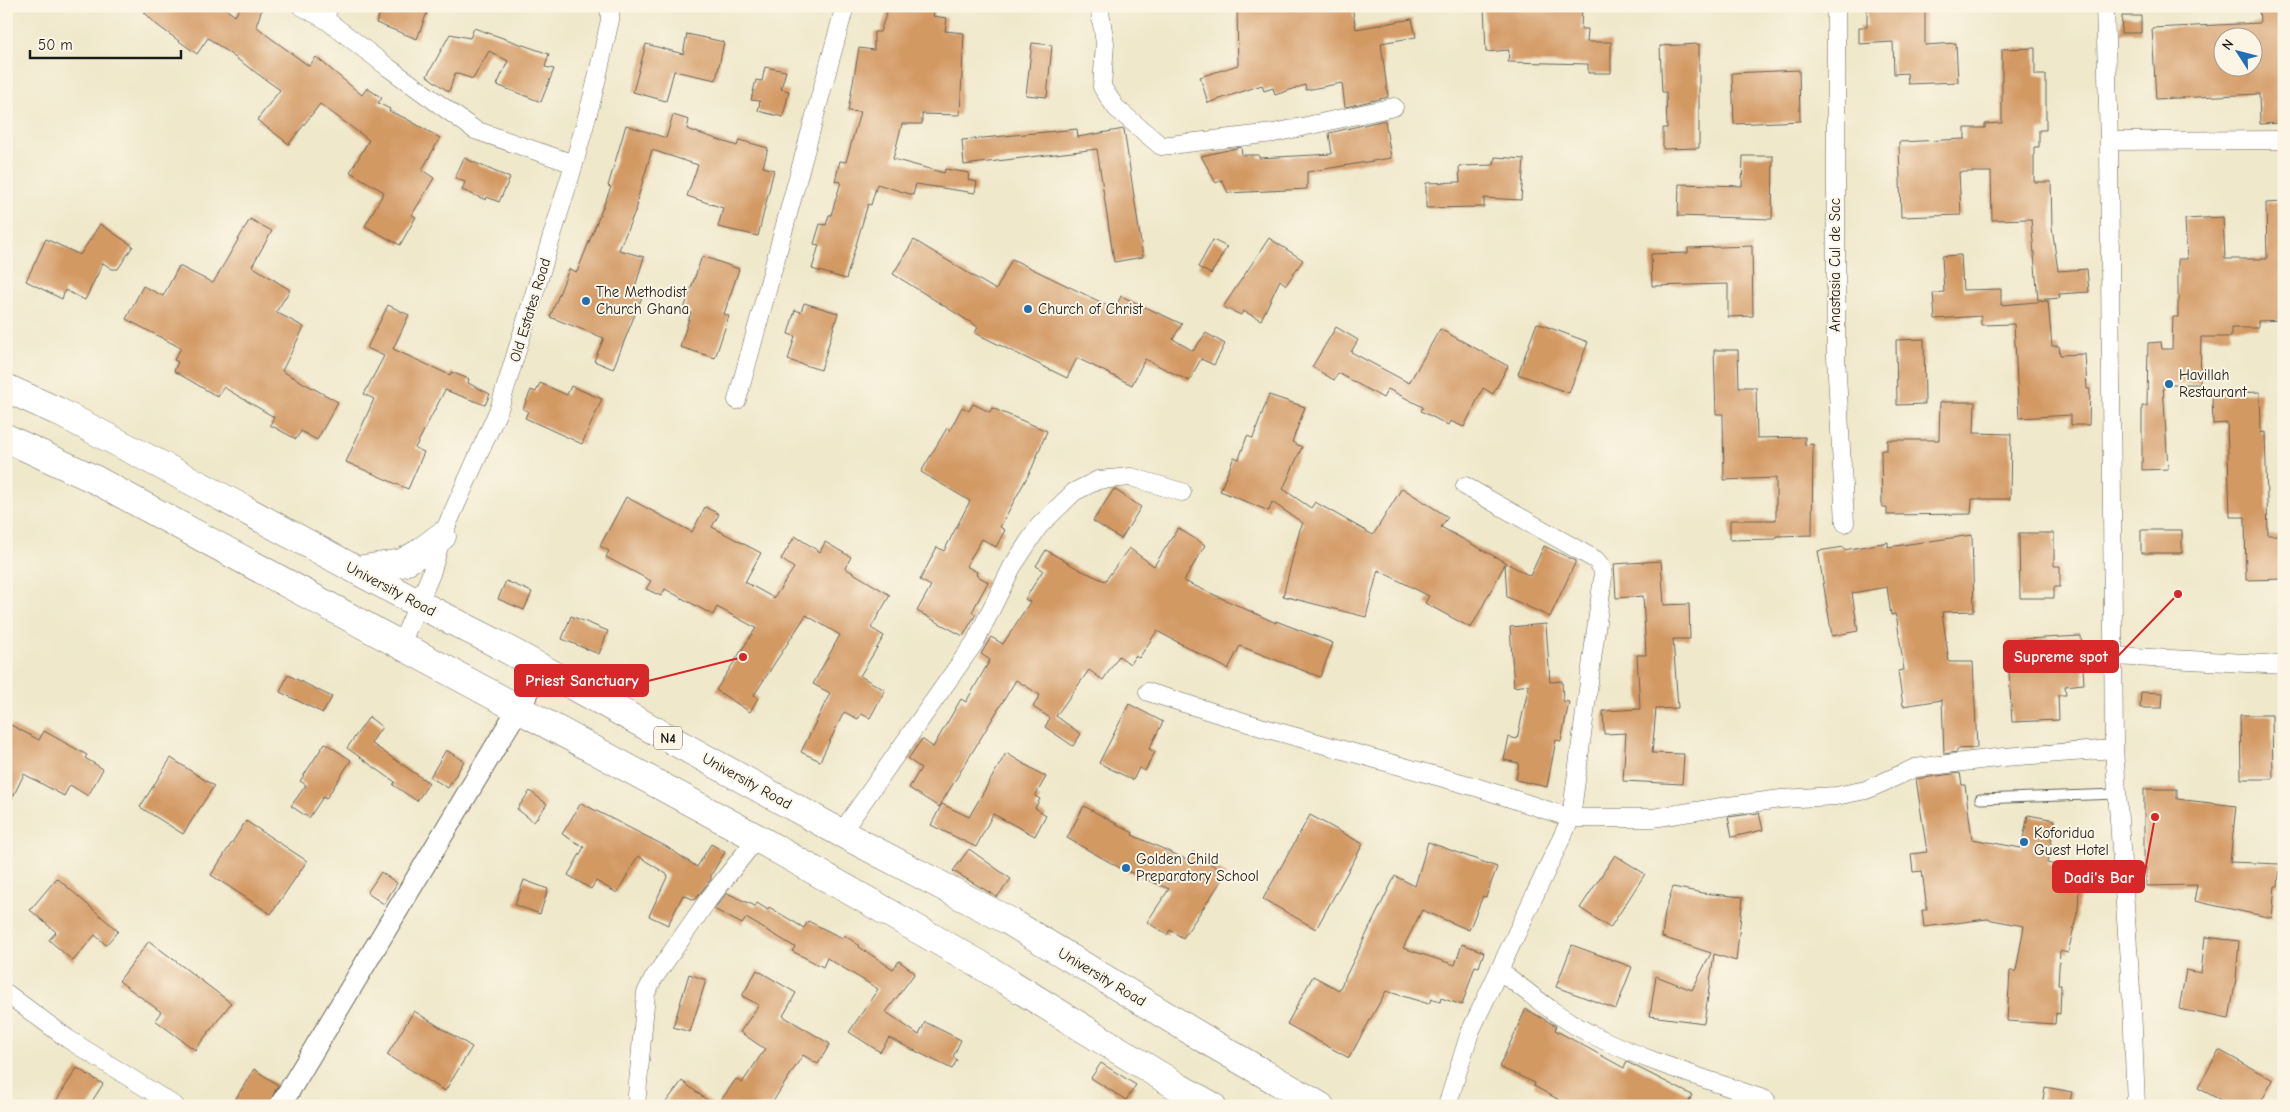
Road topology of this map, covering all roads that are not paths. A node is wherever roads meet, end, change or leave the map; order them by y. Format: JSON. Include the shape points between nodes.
{"nodes":[{"id":1,"x":301,"y":6,"type":"edge"},
{"id":2,"x":610,"y":6,"type":"edge"},
{"id":3,"x":845,"y":6,"type":"edge"},
{"id":4,"x":1099,"y":6,"type":"edge"},
{"id":5,"x":1836,"y":6,"type":"edge"},
{"id":6,"x":2104,"y":6,"type":"edge"},
{"id":7,"x":327,"y":13,"type":"edge"},
{"id":8,"x":1394,"y":108,"type":"dead end"},
{"id":9,"x":2284,"y":140,"type":"edge"},
{"id":10,"x":2109,"y":141,"type":"junction"},
{"id":11,"x":574,"y":164,"type":"junction"},
{"id":12,"x":6,"y":388,"type":"edge"},
{"id":13,"x":737,"y":400,"type":"dead end"},
{"id":14,"x":6,"y":438,"type":"edge"},
{"id":15,"x":1465,"y":486,"type":"dead end"},
{"id":16,"x":1182,"y":492,"type":"dead end"},
{"id":17,"x":1845,"y":523,"type":"dead end"},
{"id":18,"x":442,"y":536,"type":"junction"},
{"id":19,"x":357,"y":570,"type":"junction"},
{"id":20,"x":418,"y":604,"type":"junction"},
{"id":21,"x":401,"y":644,"type":"junction"},
{"id":22,"x":2114,"y":656,"type":"junction"},
{"id":23,"x":2284,"y":664,"type":"edge"},
{"id":24,"x":542,"y":668,"type":"junction"},
{"id":25,"x":1148,"y":692,"type":"dead end"},
{"id":26,"x":518,"y":709,"type":"junction"},
{"id":27,"x":2114,"y":749,"type":"junction"},
{"id":28,"x":2117,"y":794,"type":"junction"},
{"id":29,"x":1980,"y":799,"type":"dead end"},
{"id":30,"x":1571,"y":818,"type":"junction"},
{"id":31,"x":841,"y":833,"type":"junction"},
{"id":32,"x":757,"y":838,"type":"junction"},
{"id":33,"x":1499,"y":970,"type":"junction"},
{"id":34,"x":6,"y":993,"type":"edge"},
{"id":35,"x":1766,"y":1100,"type":"dead end"},
{"id":36,"x":175,"y":1106,"type":"edge"},
{"id":37,"x":280,"y":1106,"type":"edge"},
{"id":38,"x":636,"y":1106,"type":"edge"},
{"id":39,"x":1212,"y":1106,"type":"edge"},
{"id":40,"x":1320,"y":1106,"type":"edge"},
{"id":41,"x":1447,"y":1106,"type":"edge"},
{"id":42,"x":2136,"y":1106,"type":"edge"}],
"edges":[{"from":1,"to":7,"type":"street"},
{"from":2,"to":11,"type":"street","name":"Old Estates Road","via":[[610,20],[594,91]]},
{"from":3,"to":13,"type":"street"},
{"from":4,"to":8,"type":"street","via":[[1106,42],[1102,87],[1116,108],[1161,146],[1274,132]]},
{"from":5,"to":17,"type":"street","name":"Anastasia Cul de Sac","via":[[1836,356]]},
{"from":6,"to":10,"type":"street"},
{"from":7,"to":11,"type":"street","via":[[475,130]]},
{"from":9,"to":10,"type":"street"},
{"from":10,"to":22,"type":"street"},
{"from":11,"to":18,"type":"street","name":"Old Estates Road","via":[[499,409]]},
{"from":12,"to":19,"type":"highway","name":"University Road","number":"N4","via":[[66,416]]},
{"from":14,"to":21,"type":"highway","via":[[96,480]]},
{"from":15,"to":30,"type":"street","via":[[1596,560],[1602,568]]},
{"from":16,"to":31,"type":"street","via":[[1131,477],[1098,480],[1074,492],[1039,526],[1012,568],[975,642]]},
{"from":18,"to":19,"type":"highway","via":[[402,563]]},
{"from":18,"to":20,"type":"street","name":"Old Estates Road"},
{"from":19,"to":20,"type":"highway","name":"University Road","number":"N4"},
{"from":20,"to":21,"type":"street","name":"Old Estates Road"},
{"from":20,"to":24,"type":"highway","name":"University Road","number":"N4"},
{"from":21,"to":26,"type":"highway"},
{"from":22,"to":23,"type":"street"},
{"from":22,"to":27,"type":"street"},
{"from":24,"to":26,"type":"street"},
{"from":24,"to":31,"type":"highway","name":"University Road","number":"N4"},
{"from":25,"to":30,"type":"street"},
{"from":26,"to":32,"type":"highway"},
{"from":26,"to":37,"type":"street"},
{"from":27,"to":28,"type":"street"},
{"from":27,"to":30,"type":"street","via":[[2004,757],[1916,768],[1866,790],[1836,796],[1764,801],[1653,818]]},
{"from":28,"to":29,"type":"lane"},
{"from":28,"to":42,"type":"street"},
{"from":30,"to":33,"type":"street"},
{"from":31,"to":40,"type":"highway","name":"University Road","number":"N4","via":[[1009,921]]},
{"from":32,"to":38,"type":"street","via":[[708,900],[646,993]]},
{"from":32,"to":39,"type":"highway","via":[[979,964]]},
{"from":33,"to":35,"type":"street","via":[[1543,1005],[1596,1037]]},
{"from":33,"to":41,"type":"street","via":[[1470,1032]]},
{"from":34,"to":36,"type":"street","via":[[68,1039]]}]}
